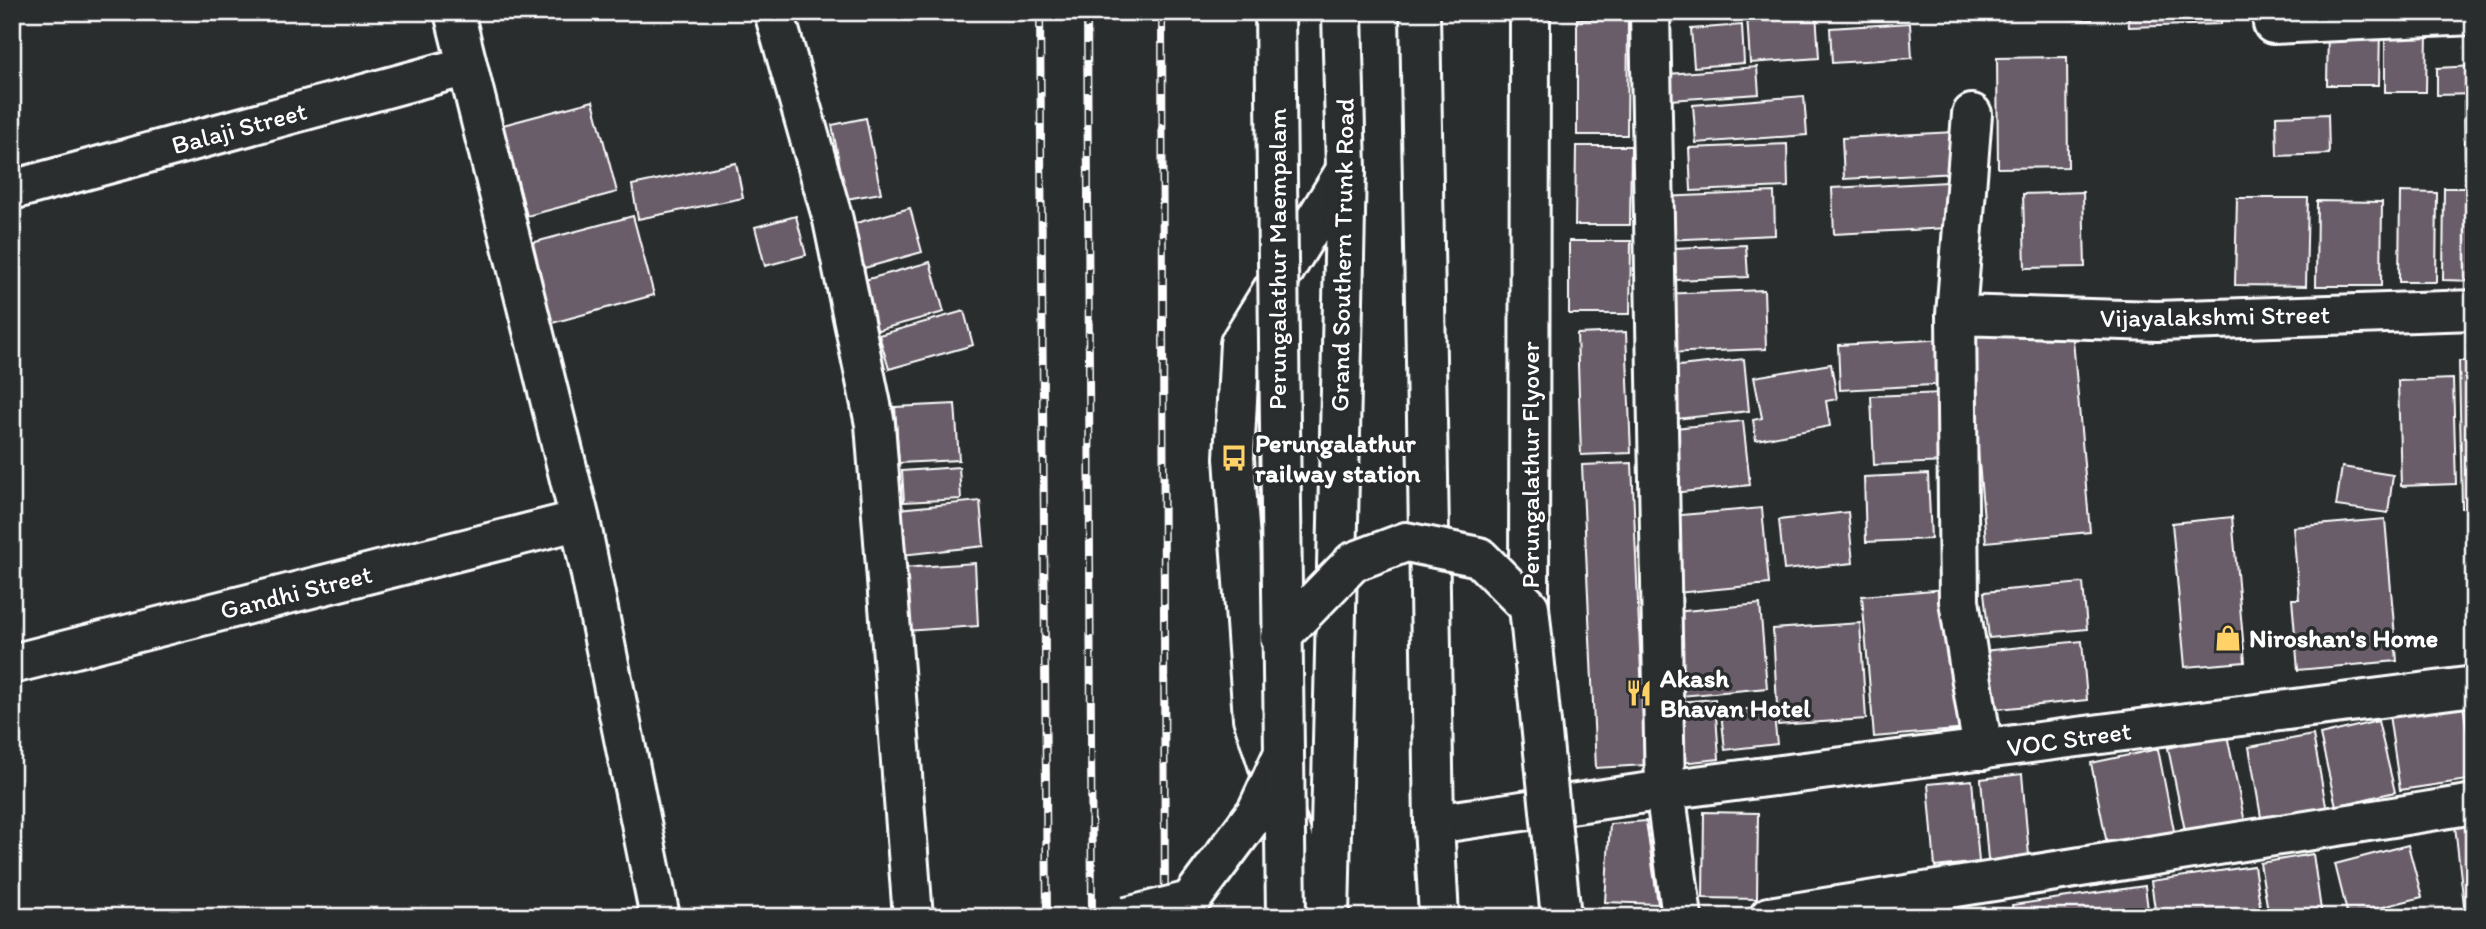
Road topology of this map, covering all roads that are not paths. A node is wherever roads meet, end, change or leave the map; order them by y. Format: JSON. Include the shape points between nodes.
{"nodes":[{"id":1,"x":454,"y":12,"type":"edge"},
{"id":2,"x":774,"y":12,"type":"edge"},
{"id":3,"x":1275,"y":12,"type":"edge"},
{"id":4,"x":1342,"y":12,"type":"edge"},
{"id":5,"x":1420,"y":12,"type":"edge"},
{"id":6,"x":1530,"y":12,"type":"edge"},
{"id":7,"x":1650,"y":12,"type":"edge"},
{"id":8,"x":2474,"y":15,"type":"edge"},
{"id":9,"x":2273,"y":24,"type":"dead end"},
{"id":10,"x":467,"y":66,"type":"junction"},
{"id":11,"x":1972,"y":114,"type":"dead end"},
{"id":12,"x":1346,"y":170,"type":"junction"},
{"id":13,"x":12,"y":190,"type":"edge"},
{"id":14,"x":2474,"y":310,"type":"edge"},
{"id":15,"x":1956,"y":315,"type":"junction"},
{"id":16,"x":580,"y":520,"type":"junction"},
{"id":17,"x":1529,"y":607,"type":"junction"},
{"id":18,"x":1280,"y":637,"type":"junction"},
{"id":19,"x":12,"y":664,"type":"edge"},
{"id":20,"x":2474,"y":685,"type":"edge"},
{"id":21,"x":1983,"y":750,"type":"junction"},
{"id":22,"x":1282,"y":757,"type":"junction"},
{"id":23,"x":1665,"y":790,"type":"junction"},
{"id":24,"x":2474,"y":804,"type":"edge"},
{"id":25,"x":1434,"y":824,"type":"junction"},
{"id":26,"x":660,"y":917,"type":"edge"},
{"id":27,"x":913,"y":917,"type":"edge"},
{"id":28,"x":1127,"y":917,"type":"edge"},
{"id":29,"x":1286,"y":917,"type":"edge"},
{"id":30,"x":1318,"y":917,"type":"edge"},
{"id":31,"x":1329,"y":917,"type":"edge"},
{"id":32,"x":1439,"y":917,"type":"edge"},
{"id":33,"x":1560,"y":917,"type":"edge"},
{"id":34,"x":1682,"y":917,"type":"edge"},
{"id":35,"x":1769,"y":917,"type":"edge"}],
"edges":[{"from":1,"to":10,"type":"main road"},
{"from":2,"to":27,"type":"main road","via":[[833,220],[875,424]]},
{"from":3,"to":18,"type":"main road","name":"Perungalathur Maempalam","bridge":true},
{"from":4,"to":12,"type":"main road","name":"Grand Southern Trunk Road"},
{"from":5,"to":25,"type":"main road"},
{"from":6,"to":17,"type":"main road","name":"Perungalathur Flyover"},
{"from":7,"to":23,"type":"main road"},
{"from":8,"to":9,"type":"main road"},
{"from":10,"to":13,"type":"main road","name":"Balaji Street"},
{"from":10,"to":16,"type":"main road"},
{"from":11,"to":15,"type":"main road"},
{"from":12,"to":30,"type":"main road","via":[[1240,343],[1234,458],[1253,718]]},
{"from":12,"to":31,"type":"main road","name":"Grand Southern Trunk Road"},
{"from":14,"to":15,"type":"main road","name":"Vijayalakshmi Street","via":[[2157,321]]},
{"from":15,"to":21,"type":"main road","via":[[1959,601]]},
{"from":16,"to":19,"type":"main road","name":"Gandhi Street"},
{"from":16,"to":26,"type":"main road"},
{"from":17,"to":18,"type":"main road","bridge":true,"via":[[1479,557],[1406,542],[1353,562]]},
{"from":17,"to":33,"type":"main road","name":"Perungalathur Flyover","bridge":true},
{"from":18,"to":22,"type":"main road","name":"Perungalathur Maempalam","bridge":true},
{"from":20,"to":21,"type":"main road","name":"VOC Street"},
{"from":21,"to":23,"type":"main road","name":"VOC Street"},
{"from":22,"to":28,"type":"main road","name":"Perungalathur Maempalam","bridge":true,"via":[[1257,811],[1190,901]]},
{"from":22,"to":29,"type":"main road","name":"Perungalathur Maempalam","bridge":true},
{"from":23,"to":25,"type":"main road","name":"VOC Street"},
{"from":23,"to":34,"type":"main road"},
{"from":24,"to":35,"type":"main road"},
{"from":25,"to":32,"type":"main road"}]}
